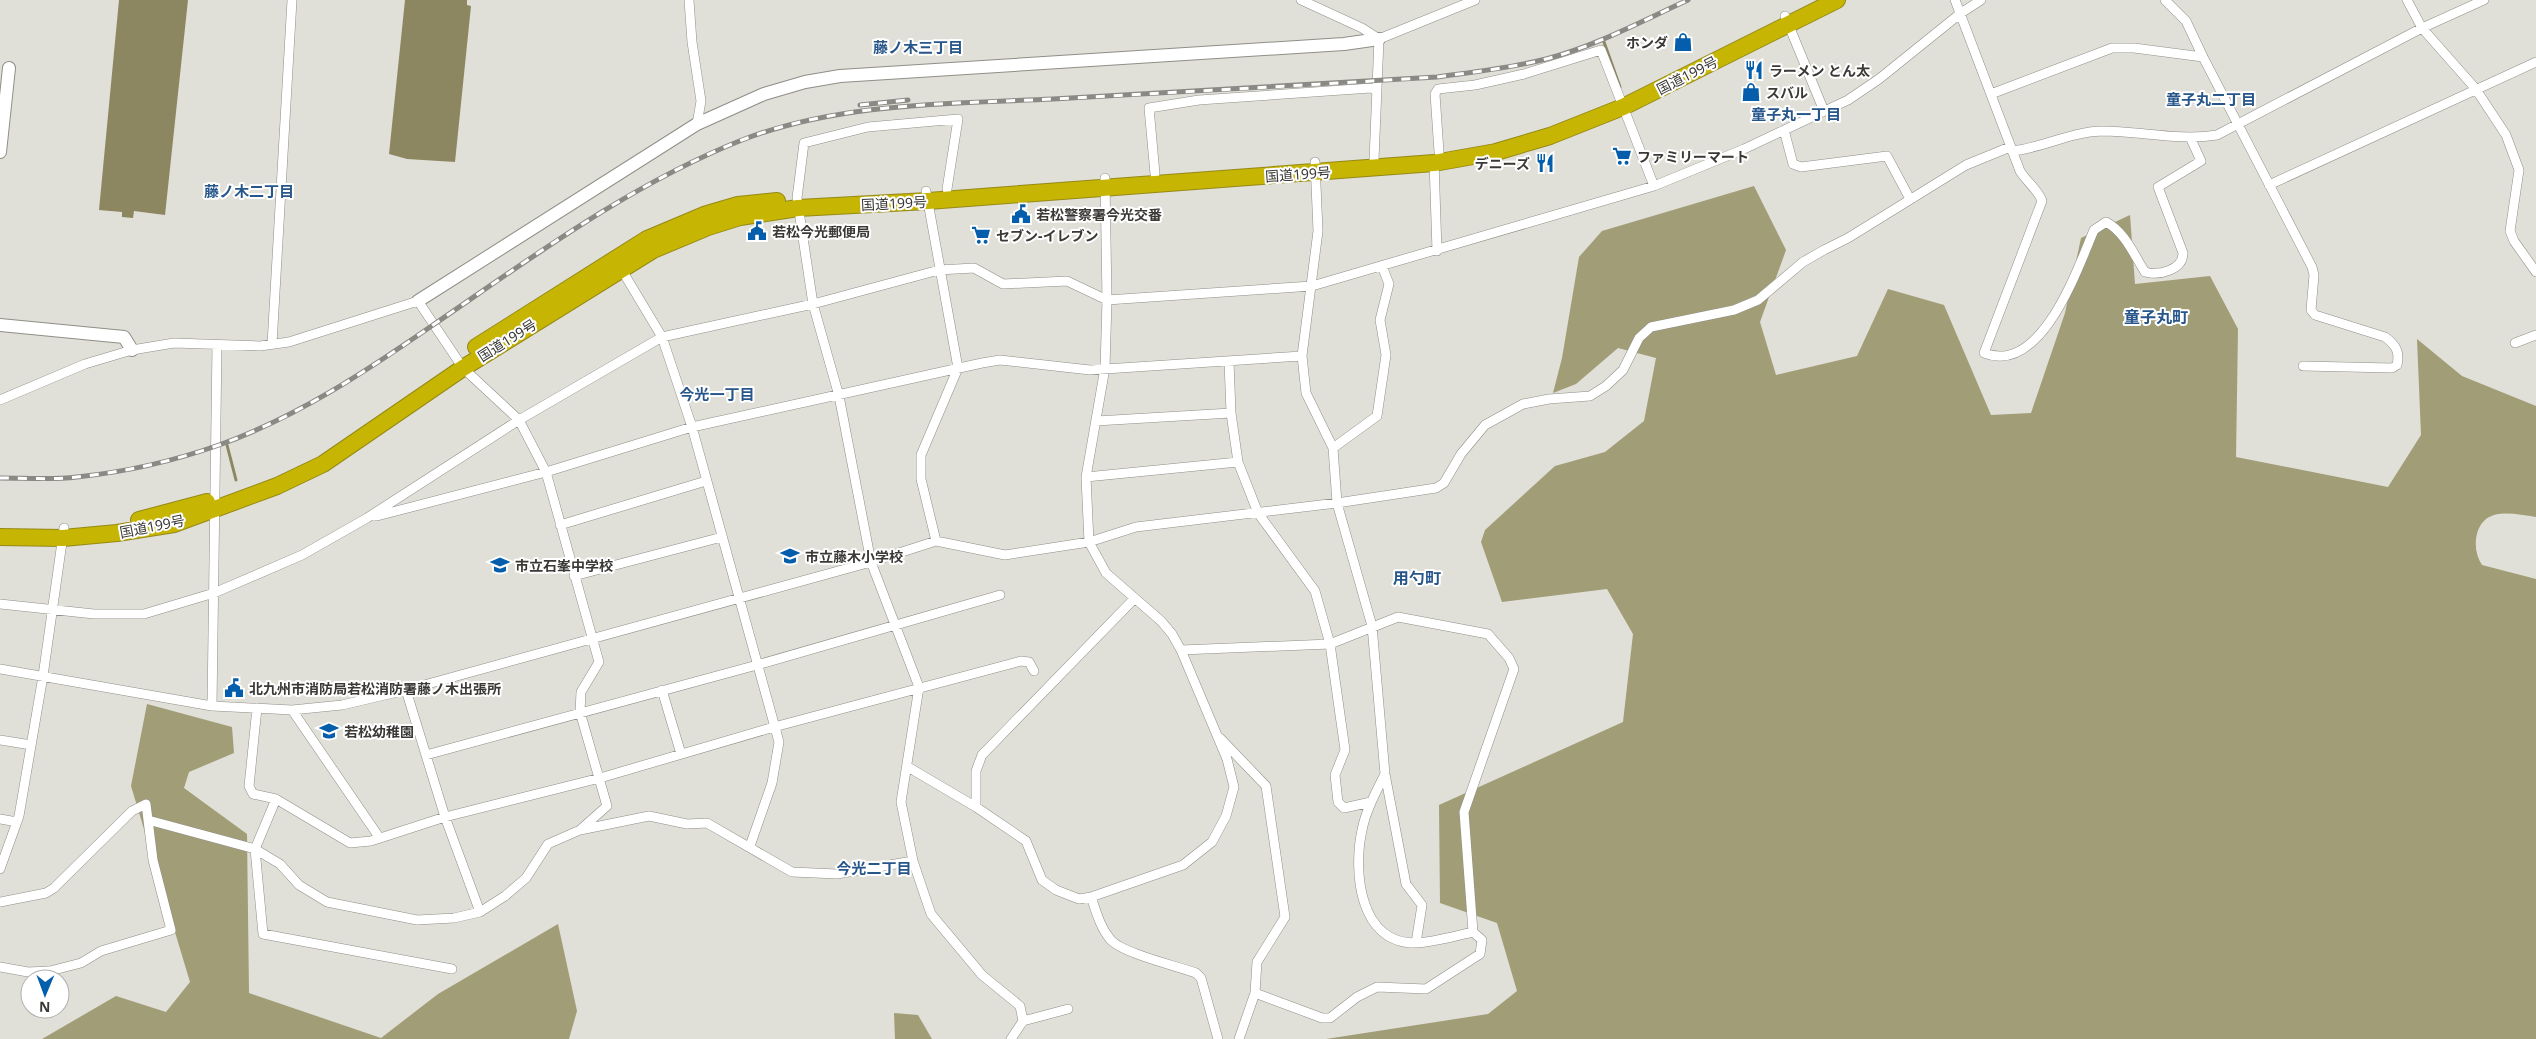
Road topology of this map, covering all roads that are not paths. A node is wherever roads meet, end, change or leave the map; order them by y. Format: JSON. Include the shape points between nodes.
{"nodes":[{"id":1,"x":292,"y":0,"type":"edge"},
{"id":2,"x":689,"y":0,"type":"edge"},
{"id":3,"x":1301,"y":0,"type":"edge"},
{"id":4,"x":1475,"y":0,"type":"edge"},
{"id":5,"x":1816,"y":0,"type":"edge"},
{"id":6,"x":1836,"y":0,"type":"edge"},
{"id":7,"x":1955,"y":0,"type":"edge"},
{"id":8,"x":1981,"y":0,"type":"edge"},
{"id":9,"x":2165,"y":0,"type":"edge"},
{"id":10,"x":2406,"y":0,"type":"edge"},
{"id":11,"x":2484,"y":0,"type":"edge"},
{"id":12,"x":1961,"y":13,"type":"junction"},
{"id":13,"x":1786,"y":20,"type":"junction"},
{"id":14,"x":2422,"y":28,"type":"junction"},
{"id":15,"x":1379,"y":39,"type":"junction"},
{"id":16,"x":2202,"y":57,"type":"junction"},
{"id":17,"x":2536,"y":62,"type":"edge"},
{"id":18,"x":9,"y":68,"type":"dead end"},
{"id":19,"x":2475,"y":88,"type":"junction"},
{"id":20,"x":1377,"y":91,"type":"junction"},
{"id":21,"x":1992,"y":94,"type":"junction"},
{"id":22,"x":1621,"y":103,"type":"junction"},
{"id":23,"x":1824,"y":111,"type":"junction"},
{"id":24,"x":697,"y":124,"type":"junction"},
{"id":25,"x":2238,"y":125,"type":"junction"},
{"id":26,"x":1784,"y":130,"type":"junction"},
{"id":27,"x":2190,"y":137,"type":"junction"},
{"id":28,"x":2011,"y":149,"type":"junction"},
{"id":29,"x":0,"y":152,"type":"edge"},
{"id":30,"x":1436,"y":156,"type":"junction"},
{"id":31,"x":1374,"y":160,"type":"junction"},
{"id":32,"x":1316,"y":168,"type":"junction"},
{"id":33,"x":1155,"y":174,"type":"junction"},
{"id":34,"x":1106,"y":183,"type":"junction"},
{"id":35,"x":2269,"y":185,"type":"junction"},
{"id":36,"x":1654,"y":186,"type":"junction"},
{"id":37,"x":947,"y":189,"type":"junction"},
{"id":38,"x":927,"y":196,"type":"junction"},
{"id":39,"x":1910,"y":199,"type":"junction"},
{"id":40,"x":798,"y":203,"type":"junction"},
{"id":41,"x":1437,"y":251,"type":"junction"},
{"id":42,"x":618,"y":263,"type":"junction"},
{"id":43,"x":1382,"y":266,"type":"junction"},
{"id":44,"x":939,"y":270,"type":"junction"},
{"id":45,"x":2536,"y":272,"type":"edge"},
{"id":46,"x":1312,"y":286,"type":"junction"},
{"id":47,"x":1107,"y":300,"type":"junction"},
{"id":48,"x":418,"y":301,"type":"junction"},
{"id":49,"x":813,"y":304,"type":"junction"},
{"id":50,"x":0,"y":325,"type":"edge"},
{"id":51,"x":2536,"y":335,"type":"edge"},
{"id":52,"x":662,"y":337,"type":"junction"},
{"id":53,"x":2515,"y":343,"type":"dead end"},
{"id":54,"x":272,"y":344,"type":"junction"},
{"id":55,"x":217,"y":345,"type":"junction"},
{"id":56,"x":132,"y":350,"type":"junction"},
{"id":57,"x":1302,"y":356,"type":"junction"},
{"id":58,"x":1229,"y":361,"type":"junction"},
{"id":59,"x":460,"y":364,"type":"junction"},
{"id":60,"x":2303,"y":366,"type":"dead end"},
{"id":61,"x":958,"y":368,"type":"junction"},
{"id":62,"x":1105,"y":368,"type":"junction"},
{"id":63,"x":839,"y":396,"type":"junction"},
{"id":64,"x":0,"y":400,"type":"edge"},
{"id":65,"x":1231,"y":413,"type":"junction"},
{"id":66,"x":519,"y":420,"type":"junction"},
{"id":67,"x":1096,"y":421,"type":"junction"},
{"id":68,"x":692,"y":427,"type":"junction"},
{"id":69,"x":1333,"y":448,"type":"junction"},
{"id":70,"x":1238,"y":462,"type":"junction"},
{"id":71,"x":546,"y":472,"type":"junction"},
{"id":72,"x":1086,"y":477,"type":"junction"},
{"id":73,"x":706,"y":481,"type":"junction"},
{"id":74,"x":1336,"y":504,"type":"junction"},
{"id":75,"x":215,"y":505,"type":"junction"},
{"id":76,"x":1258,"y":513,"type":"junction"},
{"id":77,"x":367,"y":518,"type":"junction"},
{"id":78,"x":560,"y":525,"type":"junction"},
{"id":79,"x":0,"y":527,"type":"edge"},
{"id":80,"x":64,"y":533,"type":"junction"},
{"id":81,"x":0,"y":536,"type":"edge"},
{"id":82,"x":722,"y":537,"type":"junction"},
{"id":83,"x":936,"y":541,"type":"junction"},
{"id":84,"x":1090,"y":542,"type":"junction"},
{"id":85,"x":871,"y":562,"type":"junction"},
{"id":86,"x":574,"y":576,"type":"junction"},
{"id":87,"x":214,"y":593,"type":"junction"},
{"id":88,"x":1000,"y":595,"type":"dead end"},
{"id":89,"x":739,"y":599,"type":"junction"},
{"id":90,"x":1134,"y":599,"type":"junction"},
{"id":91,"x":0,"y":604,"type":"edge"},
{"id":92,"x":52,"y":611,"type":"junction"},
{"id":93,"x":896,"y":624,"type":"junction"},
{"id":94,"x":1372,"y":626,"type":"junction"},
{"id":95,"x":590,"y":639,"type":"junction"},
{"id":96,"x":1330,"y":644,"type":"junction"},
{"id":97,"x":1181,"y":650,"type":"junction"},
{"id":98,"x":757,"y":665,"type":"junction"},
{"id":99,"x":0,"y":669,"type":"edge"},
{"id":100,"x":1034,"y":671,"type":"dead end"},
{"id":101,"x":43,"y":676,"type":"junction"},
{"id":102,"x":919,"y":687,"type":"junction"},
{"id":103,"x":406,"y":690,"type":"junction"},
{"id":104,"x":662,"y":690,"type":"junction"},
{"id":105,"x":212,"y":706,"type":"junction"},
{"id":106,"x":257,"y":708,"type":"junction"},
{"id":107,"x":292,"y":710,"type":"junction"},
{"id":108,"x":580,"y":712,"type":"junction"},
{"id":109,"x":774,"y":727,"type":"junction"},
{"id":110,"x":1216,"y":734,"type":"junction"},
{"id":111,"x":0,"y":740,"type":"edge"},
{"id":112,"x":31,"y":745,"type":"junction"},
{"id":113,"x":681,"y":754,"type":"junction"},
{"id":114,"x":426,"y":755,"type":"junction"},
{"id":115,"x":908,"y":767,"type":"junction"},
{"id":116,"x":1386,"y":774,"type":"junction"},
{"id":117,"x":600,"y":778,"type":"junction"},
{"id":118,"x":276,"y":799,"type":"junction"},
{"id":119,"x":1371,"y":802,"type":"junction"},
{"id":120,"x":976,"y":807,"type":"junction"},
{"id":121,"x":445,"y":817,"type":"junction"},
{"id":122,"x":0,"y":819,"type":"edge"},
{"id":123,"x":148,"y":820,"type":"junction"},
{"id":124,"x":17,"y":822,"type":"junction"},
{"id":125,"x":580,"y":830,"type":"junction"},
{"id":126,"x":379,"y":837,"type":"junction"},
{"id":127,"x":750,"y":846,"type":"junction"},
{"id":128,"x":254,"y":849,"type":"junction"},
{"id":129,"x":913,"y":861,"type":"junction"},
{"id":130,"x":0,"y":869,"type":"edge"},
{"id":131,"x":1091,"y":897,"type":"junction"},
{"id":132,"x":0,"y":902,"type":"edge"},
{"id":133,"x":480,"y":912,"type":"junction"},
{"id":134,"x":1473,"y":932,"type":"junction"},
{"id":135,"x":1416,"y":943,"type":"junction"},
{"id":136,"x":0,"y":967,"type":"edge"},
{"id":137,"x":452,"y":969,"type":"dead end"},
{"id":138,"x":1255,"y":993,"type":"junction"},
{"id":139,"x":1068,"y":1009,"type":"dead end"},
{"id":140,"x":1023,"y":1021,"type":"junction"},
{"id":141,"x":1010,"y":1039,"type":"edge"},
{"id":142,"x":1218,"y":1039,"type":"edge"},
{"id":143,"x":1239,"y":1039,"type":"edge"}],
"edges":[{"from":1,"to":54,"type":"street"},
{"from":2,"to":24,"type":"street","via":[[701,101]]},
{"from":3,"to":15,"type":"street"},
{"from":4,"to":15,"type":"street"},
{"from":5,"to":13,"type":"highway","name":"国道199号"},
{"from":6,"to":13,"type":"highway","name":"国道199号"},
{"from":7,"to":12,"type":"street"},
{"from":8,"to":12,"type":"street"},
{"from":9,"to":16,"type":"street","via":[[2182,14]]},
{"from":10,"to":14,"type":"street"},
{"from":11,"to":14,"type":"street"},
{"from":12,"to":21,"type":"street"},
{"from":12,"to":23,"type":"street","via":[[1879,79],[1848,100]]},
{"from":13,"to":22,"type":"highway","name":"国道199号"},
{"from":13,"to":23,"type":"street"},
{"from":14,"to":19,"type":"street"},
{"from":14,"to":25,"type":"street"},
{"from":15,"to":20,"type":"street"},
{"from":15,"to":24,"type":"street","via":[[1344,44],[840,76],[764,94]]},
{"from":16,"to":21,"type":"street","via":[[2112,48]]},
{"from":16,"to":25,"type":"street"},
{"from":17,"to":19,"type":"street"},
{"from":18,"to":29,"type":"street"},
{"from":19,"to":35,"type":"street"},
{"from":19,"to":45,"type":"street","via":[[2506,135],[2519,170],[2510,231]]},
{"from":20,"to":31,"type":"street"},
{"from":20,"to":33,"type":"street","via":[[1371,88],[1199,100],[1149,108]]},
{"from":21,"to":28,"type":"street"},
{"from":22,"to":30,"type":"highway","name":"国道199号","via":[[1538,130]]},
{"from":22,"to":30,"type":"street","via":[[1601,50],[1524,74],[1438,89],[1435,94]]},
{"from":22,"to":36,"type":"street"},
{"from":23,"to":26,"type":"street"},
{"from":24,"to":48,"type":"street"},
{"from":25,"to":27,"type":"street","via":[[2217,136]]},
{"from":25,"to":35,"type":"street"},
{"from":26,"to":36,"type":"street"},
{"from":26,"to":39,"type":"street","via":[[1793,164],[1801,166],[1887,156]]},
{"from":27,"to":28,"type":"street","via":[[2102,132],[2072,134],[2027,150]]},
{"from":27,"to":28,"type":"street","via":[[2201,161],[2158,187],[2183,253],[2179,266],[2162,273],[2145,272],[2122,235],[2106,222],[2094,230],[2068,293],[2051,323],[2017,351],[1995,356],[1984,353],[2042,201],[2020,171]]},
{"from":28,"to":39,"type":"street","via":[[1966,165]]},
{"from":30,"to":31,"type":"highway","name":"国道199号"},
{"from":30,"to":32,"type":"highway","name":"国道199号"},
{"from":30,"to":41,"type":"street"},
{"from":31,"to":32,"type":"highway","name":"国道199号"},
{"from":32,"to":33,"type":"highway","name":"国道199号"},
{"from":32,"to":34,"type":"highway","name":"国道199号"},
{"from":32,"to":46,"type":"street","via":[[1318,231]]},
{"from":33,"to":34,"type":"highway","name":"国道199号"},
{"from":34,"to":37,"type":"highway","name":"国道199号"},
{"from":34,"to":38,"type":"highway","name":"国道199号"},
{"from":34,"to":47,"type":"street"},
{"from":35,"to":60,"type":"street","via":[[2312,267],[2311,310],[2315,315],[2385,337],[2399,354],[2397,365],[2392,368]]},
{"from":36,"to":41,"type":"street"},
{"from":37,"to":38,"type":"highway","name":"国道199号"},
{"from":37,"to":40,"type":"street","via":[[958,119],[868,127],[804,142]]},
{"from":38,"to":40,"type":"highway","name":"国道199号"},
{"from":38,"to":44,"type":"street"},
{"from":39,"to":74,"type":"street","via":[[1803,262],[1758,300],[1734,310],[1650,327],[1639,338],[1623,370],[1590,396],[1523,404],[1485,425],[1441,486]]},
{"from":40,"to":42,"type":"highway","name":"国道199号","via":[[738,205],[704,215],[647,239]]},
{"from":40,"to":49,"type":"street"},
{"from":41,"to":43,"type":"street"},
{"from":42,"to":52,"type":"street"},
{"from":42,"to":59,"type":"highway","name":"国道199号"},
{"from":43,"to":46,"type":"street"},
{"from":43,"to":69,"type":"street","via":[[1388,284],[1380,320],[1386,356],[1377,416]]},
{"from":44,"to":47,"type":"street","via":[[974,268],[1003,284],[1067,281]]},
{"from":44,"to":49,"type":"street"},
{"from":44,"to":61,"type":"street"},
{"from":46,"to":47,"type":"street"},
{"from":46,"to":57,"type":"street"},
{"from":47,"to":62,"type":"street"},
{"from":48,"to":54,"type":"street","via":[[305,338]]},
{"from":48,"to":59,"type":"street"},
{"from":49,"to":52,"type":"street"},
{"from":49,"to":63,"type":"street"},
{"from":50,"to":56,"type":"street","via":[[124,337]]},
{"from":51,"to":53,"type":"street"},
{"from":52,"to":66,"type":"street"},
{"from":52,"to":68,"type":"street"},
{"from":54,"to":55,"type":"street"},
{"from":55,"to":56,"type":"street","via":[[174,343]]},
{"from":55,"to":75,"type":"street"},
{"from":56,"to":64,"type":"street","via":[[85,364]]},
{"from":57,"to":58,"type":"street"},
{"from":57,"to":69,"type":"street","via":[[1306,393]]},
{"from":58,"to":62,"type":"street"},
{"from":58,"to":65,"type":"street"},
{"from":59,"to":66,"type":"street"},
{"from":59,"to":75,"type":"highway","name":"国道199号","via":[[317,454]]},
{"from":61,"to":62,"type":"street","via":[[1000,360],[1090,370]]},
{"from":61,"to":63,"type":"street"},
{"from":61,"to":83,"type":"street","via":[[921,455],[921,479]]},
{"from":62,"to":67,"type":"street"},
{"from":63,"to":68,"type":"street"},
{"from":63,"to":85,"type":"street"},
{"from":65,"to":67,"type":"street"},
{"from":65,"to":70,"type":"street"},
{"from":66,"to":71,"type":"street"},
{"from":66,"to":77,"type":"street"},
{"from":67,"to":72,"type":"street"},
{"from":68,"to":71,"type":"street"},
{"from":68,"to":73,"type":"street"},
{"from":69,"to":74,"type":"street"},
{"from":70,"to":72,"type":"street"},
{"from":70,"to":76,"type":"street"},
{"from":71,"to":77,"type":"street"},
{"from":71,"to":78,"type":"street"},
{"from":72,"to":84,"type":"street"},
{"from":73,"to":78,"type":"street"},
{"from":73,"to":82,"type":"street"},
{"from":74,"to":76,"type":"street"},
{"from":74,"to":94,"type":"street"},
{"from":75,"to":80,"type":"highway","name":"国道199号"},
{"from":75,"to":87,"type":"street"},
{"from":76,"to":84,"type":"street","via":[[1136,527]]},
{"from":76,"to":96,"type":"street","via":[[1315,591]]},
{"from":77,"to":87,"type":"street","via":[[302,555]]},
{"from":78,"to":86,"type":"street"},
{"from":79,"to":80,"type":"highway","name":"国道199号"},
{"from":80,"to":81,"type":"highway","name":"国道199号"},
{"from":80,"to":92,"type":"street"},
{"from":82,"to":86,"type":"street"},
{"from":82,"to":89,"type":"street"},
{"from":83,"to":84,"type":"street","via":[[1004,555]]},
{"from":83,"to":85,"type":"street"},
{"from":84,"to":90,"type":"street","via":[[1106,572]]},
{"from":85,"to":89,"type":"street"},
{"from":85,"to":93,"type":"street"},
{"from":86,"to":95,"type":"street"},
{"from":87,"to":92,"type":"street","via":[[144,614]]},
{"from":87,"to":105,"type":"street"},
{"from":88,"to":93,"type":"street"},
{"from":89,"to":95,"type":"street"},
{"from":89,"to":98,"type":"street"},
{"from":90,"to":97,"type":"street","via":[[1161,621]]},
{"from":90,"to":120,"type":"street","via":[[982,755],[976,771]]},
{"from":91,"to":92,"type":"street"},
{"from":92,"to":101,"type":"street"},
{"from":93,"to":98,"type":"street"},
{"from":93,"to":102,"type":"street"},
{"from":94,"to":96,"type":"street"},
{"from":94,"to":116,"type":"street"},
{"from":94,"to":134,"type":"street","via":[[1398,617],[1479,630],[1488,634],[1509,658],[1514,669],[1464,812]]},
{"from":95,"to":103,"type":"street"},
{"from":95,"to":108,"type":"street","via":[[599,662],[581,692]]},
{"from":96,"to":97,"type":"street"},
{"from":96,"to":119,"type":"street","via":[[1345,750],[1335,775],[1338,802],[1344,808]]},
{"from":97,"to":110,"type":"street"},
{"from":98,"to":104,"type":"street"},
{"from":98,"to":109,"type":"street"},
{"from":99,"to":101,"type":"street"},
{"from":100,"to":102,"type":"street","via":[[1029,662],[1021,661]]},
{"from":101,"to":105,"type":"street"},
{"from":101,"to":112,"type":"street"},
{"from":102,"to":109,"type":"street"},
{"from":102,"to":115,"type":"street"},
{"from":103,"to":107,"type":"street","via":[[342,705]]},
{"from":103,"to":114,"type":"street"},
{"from":104,"to":108,"type":"street"},
{"from":104,"to":113,"type":"street"},
{"from":105,"to":106,"type":"street"},
{"from":106,"to":107,"type":"street"},
{"from":106,"to":118,"type":"street","via":[[250,786],[253,794]]},
{"from":107,"to":126,"type":"street"},
{"from":108,"to":114,"type":"street"},
{"from":108,"to":117,"type":"street"},
{"from":109,"to":113,"type":"street"},
{"from":109,"to":127,"type":"street","via":[[779,742],[776,771]]},
{"from":110,"to":131,"type":"street","via":[[1234,787],[1226,816],[1212,842],[1183,865]]},
{"from":110,"to":138,"type":"street","via":[[1266,786],[1278,858],[1285,917],[1257,962]]},
{"from":111,"to":112,"type":"street"},
{"from":112,"to":124,"type":"street"},
{"from":113,"to":117,"type":"street"},
{"from":114,"to":121,"type":"street"},
{"from":115,"to":120,"type":"street"},
{"from":115,"to":129,"type":"street","via":[[901,802]]},
{"from":116,"to":119,"type":"street"},
{"from":116,"to":135,"type":"street","via":[[1406,884],[1422,905]]},
{"from":117,"to":121,"type":"street"},
{"from":117,"to":125,"type":"street","via":[[607,806]]},
{"from":118,"to":126,"type":"street","via":[[350,843]]},
{"from":118,"to":128,"type":"street"},
{"from":119,"to":135,"type":"street","via":[[1362,828],[1358,859],[1365,904],[1372,922],[1387,934]]},
{"from":120,"to":131,"type":"street","via":[[1026,841],[1042,880],[1056,890],[1079,899]]},
{"from":121,"to":126,"type":"street"},
{"from":121,"to":133,"type":"street"},
{"from":122,"to":124,"type":"street"},
{"from":123,"to":128,"type":"street"},
{"from":123,"to":132,"type":"street","via":[[146,804],[132,811],[54,888],[46,893]]},
{"from":123,"to":136,"type":"street","via":[[152,860],[171,930],[132,940],[81,964],[50,971],[28,972]]},
{"from":124,"to":130,"type":"street"},
{"from":125,"to":127,"type":"street","via":[[649,816],[687,824],[707,823]]},
{"from":125,"to":133,"type":"street","via":[[548,844],[526,878],[506,896]]},
{"from":127,"to":129,"type":"street","via":[[792,872],[805,874],[837,874]]},
{"from":128,"to":133,"type":"street","via":[[280,864],[299,885],[327,902],[417,920],[454,918]]},
{"from":128,"to":137,"type":"street","via":[[263,934]]},
{"from":129,"to":140,"type":"street","via":[[931,914],[982,975],[1020,1006]]},
{"from":131,"to":142,"type":"street","via":[[1111,941],[1196,973],[1201,978]]},
{"from":134,"to":135,"type":"street"},
{"from":134,"to":138,"type":"street","via":[[1482,940],[1480,954],[1426,989],[1377,987],[1357,997],[1330,1018],[1322,1018]]},
{"from":138,"to":143,"type":"street"},
{"from":139,"to":140,"type":"street"},
{"from":140,"to":141,"type":"street"}]}
